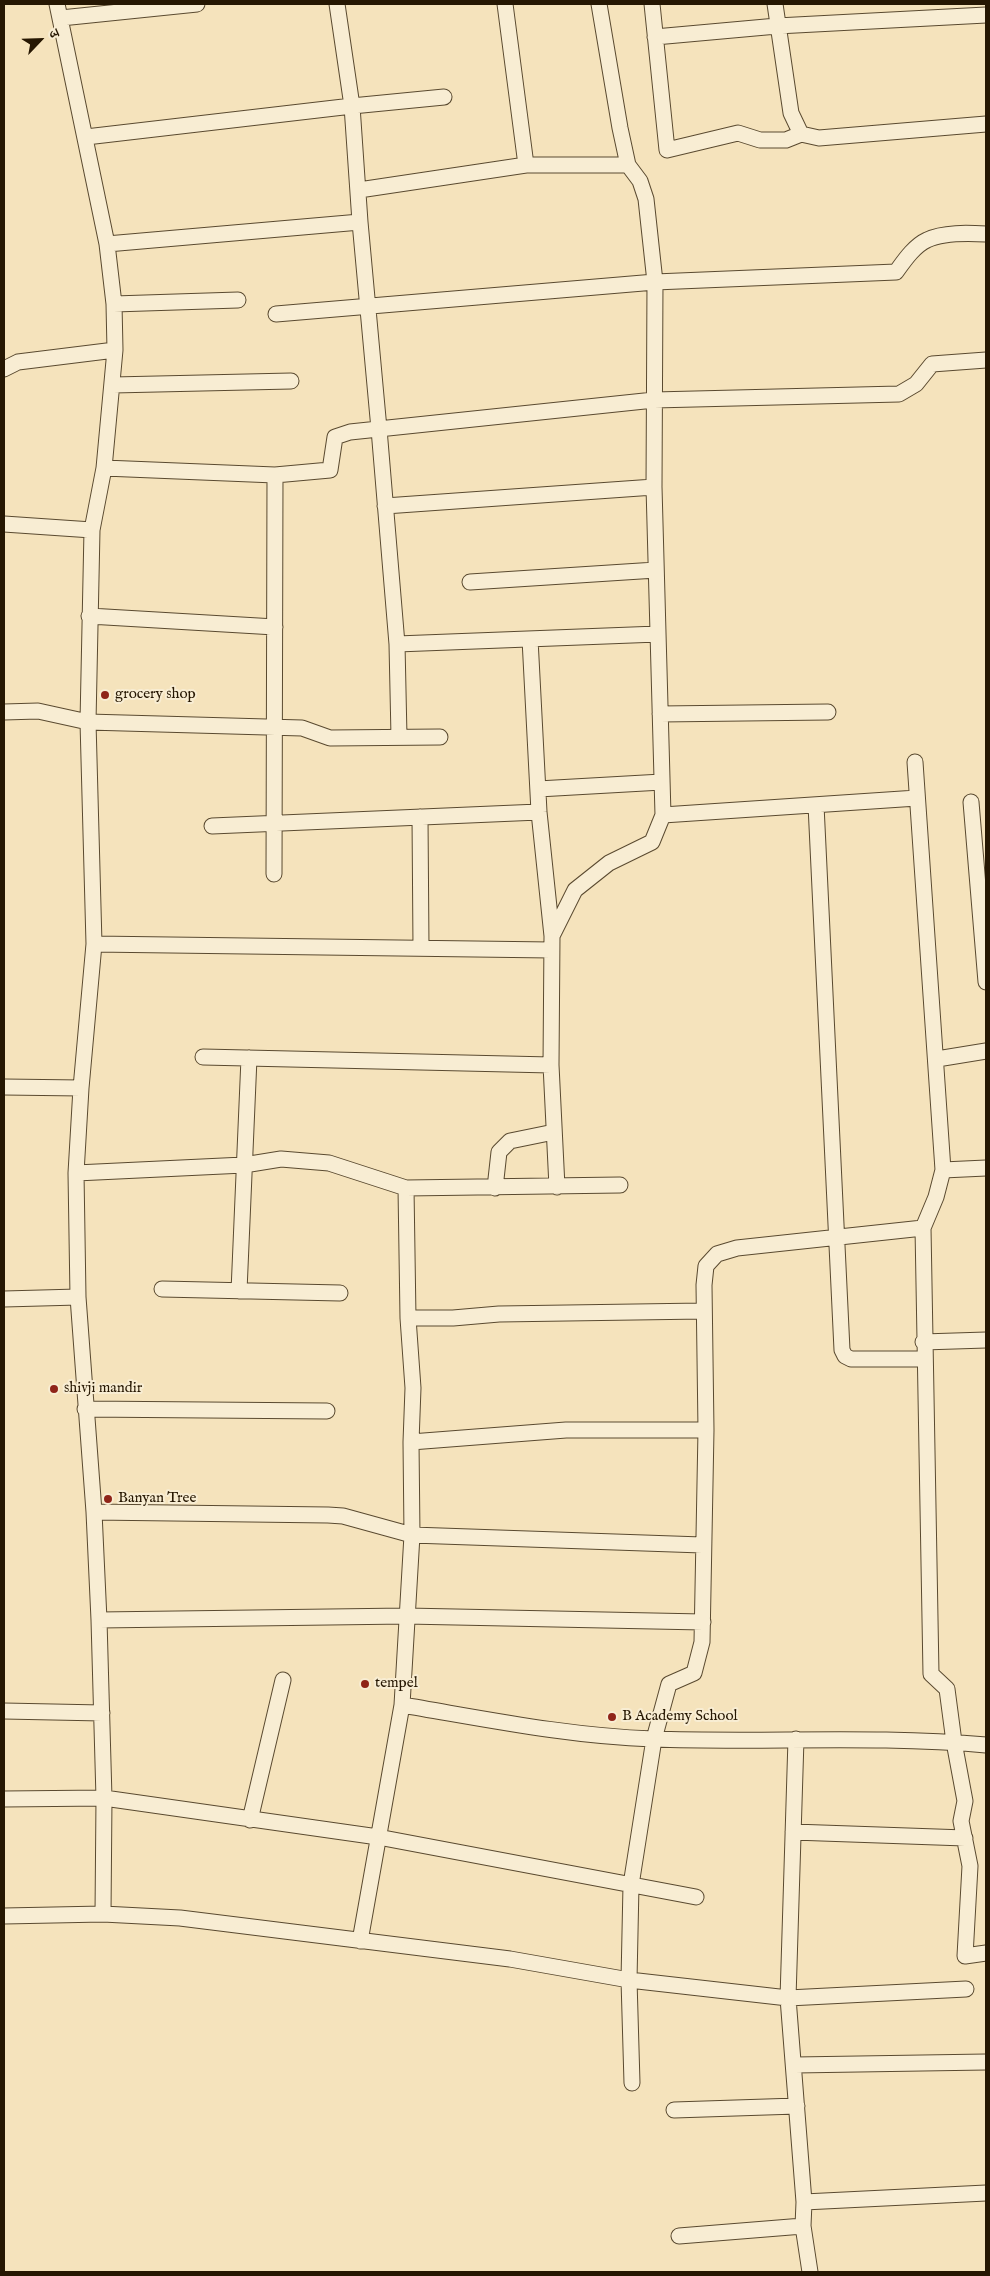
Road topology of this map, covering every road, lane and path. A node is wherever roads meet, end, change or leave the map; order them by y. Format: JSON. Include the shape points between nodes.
{"nodes":[{"id":1,"x":197,"y":4,"type":"edge"},
{"id":2,"x":337,"y":4,"type":"edge"},
{"id":3,"x":504,"y":4,"type":"edge"},
{"id":4,"x":598,"y":4,"type":"edge"},
{"id":5,"x":652,"y":4,"type":"edge"},
{"id":6,"x":775,"y":4,"type":"edge"},
{"id":7,"x":922,"y":4,"type":"edge"},
{"id":8,"x":59,"y":11,"type":"edge"},
{"id":9,"x":986,"y":14,"type":"edge"},
{"id":10,"x":923,"y":19,"type":"junction"},
{"id":11,"x":777,"y":26,"type":"junction"},
{"id":12,"x":655,"y":38,"type":"junction"},
{"id":13,"x":444,"y":98,"type":"dead end"},
{"id":14,"x":352,"y":106,"type":"junction"},
{"id":15,"x":986,"y":124,"type":"edge"},
{"id":16,"x":801,"y":134,"type":"junction"},
{"id":17,"x":86,"y":137,"type":"junction"},
{"id":18,"x":526,"y":165,"type":"junction"},
{"id":19,"x":628,"y":165,"type":"junction"},
{"id":20,"x":359,"y":190,"type":"junction"},
{"id":21,"x":360,"y":222,"type":"junction"},
{"id":22,"x":986,"y":234,"type":"edge"},
{"id":23,"x":107,"y":244,"type":"junction"},
{"id":24,"x":655,"y":282,"type":"junction"},
{"id":25,"x":238,"y":300,"type":"dead end"},
{"id":26,"x":114,"y":304,"type":"junction"},
{"id":27,"x":369,"y":307,"type":"junction"},
{"id":28,"x":276,"y":314,"type":"dead end"},
{"id":29,"x":115,"y":350,"type":"junction"},
{"id":30,"x":986,"y":360,"type":"edge"},
{"id":31,"x":4,"y":369,"type":"edge"},
{"id":32,"x":291,"y":381,"type":"dead end"},
{"id":33,"x":113,"y":385,"type":"junction"},
{"id":34,"x":654,"y":400,"type":"junction"},
{"id":35,"x":379,"y":429,"type":"junction"},
{"id":36,"x":104,"y":468,"type":"junction"},
{"id":37,"x":276,"y":475,"type":"junction"},
{"id":38,"x":654,"y":487,"type":"junction"},
{"id":39,"x":385,"y":506,"type":"junction"},
{"id":40,"x":4,"y":524,"type":"edge"},
{"id":41,"x":92,"y":530,"type":"junction"},
{"id":42,"x":656,"y":570,"type":"junction"},
{"id":43,"x":470,"y":582,"type":"dead end"},
{"id":44,"x":89,"y":616,"type":"junction"},
{"id":45,"x":274,"y":627,"type":"junction"},
{"id":46,"x":658,"y":634,"type":"junction"},
{"id":47,"x":530,"y":639,"type":"junction"},
{"id":48,"x":397,"y":644,"type":"junction"},
{"id":49,"x":4,"y":712,"type":"edge"},
{"id":50,"x":828,"y":712,"type":"dead end"},
{"id":51,"x":660,"y":714,"type":"junction"},
{"id":52,"x":88,"y":722,"type":"junction"},
{"id":53,"x":274,"y":728,"type":"junction"},
{"id":54,"x":399,"y":737,"type":"junction"},
{"id":55,"x":440,"y":737,"type":"dead end"},
{"id":56,"x":915,"y":762,"type":"dead end"},
{"id":57,"x":662,"y":782,"type":"junction"},
{"id":58,"x":538,"y":789,"type":"junction"},
{"id":59,"x":917,"y":798,"type":"junction"},
{"id":60,"x":971,"y":802,"type":"dead end"},
{"id":61,"x":816,"y":805,"type":"junction"},
{"id":62,"x":539,"y":812,"type":"junction"},
{"id":63,"x":663,"y":815,"type":"junction"},
{"id":64,"x":420,"y":817,"type":"junction"},
{"id":65,"x":274,"y":824,"type":"junction"},
{"id":66,"x":212,"y":826,"type":"dead end"},
{"id":67,"x":274,"y":874,"type":"dead end"},
{"id":68,"x":552,"y":943,"type":"junction"},
{"id":69,"x":94,"y":944,"type":"junction"},
{"id":70,"x":421,"y":948,"type":"junction"},
{"id":71,"x":986,"y":982,"type":"edge"},
{"id":72,"x":986,"y":1051,"type":"edge"},
{"id":73,"x":203,"y":1057,"type":"dead end"},
{"id":74,"x":249,"y":1058,"type":"junction"},
{"id":75,"x":937,"y":1059,"type":"junction"},
{"id":76,"x":551,"y":1065,"type":"junction"},
{"id":77,"x":4,"y":1087,"type":"edge"},
{"id":78,"x":81,"y":1088,"type":"junction"},
{"id":79,"x":554,"y":1132,"type":"junction"},
{"id":80,"x":244,"y":1165,"type":"junction"},
{"id":81,"x":986,"y":1168,"type":"edge"},
{"id":82,"x":943,"y":1170,"type":"junction"},
{"id":83,"x":76,"y":1173,"type":"junction"},
{"id":84,"x":620,"y":1185,"type":"dead end"},
{"id":85,"x":557,"y":1187,"type":"junction"},
{"id":86,"x":406,"y":1188,"type":"junction"},
{"id":87,"x":495,"y":1188,"type":"junction"},
{"id":88,"x":922,"y":1228,"type":"junction"},
{"id":89,"x":837,"y":1238,"type":"junction"},
{"id":90,"x":162,"y":1289,"type":"dead end"},
{"id":91,"x":238,"y":1291,"type":"junction"},
{"id":92,"x":340,"y":1293,"type":"dead end"},
{"id":93,"x":78,"y":1298,"type":"junction"},
{"id":94,"x":4,"y":1299,"type":"edge"},
{"id":95,"x":703,"y":1311,"type":"junction"},
{"id":96,"x":408,"y":1318,"type":"junction"},
{"id":97,"x":986,"y":1340,"type":"edge"},
{"id":98,"x":923,"y":1342,"type":"junction"},
{"id":99,"x":924,"y":1359,"type":"junction"},
{"id":100,"x":85,"y":1409,"type":"junction"},
{"id":101,"x":327,"y":1411,"type":"dead end"},
{"id":102,"x":706,"y":1430,"type":"junction"},
{"id":103,"x":411,"y":1442,"type":"junction"},
{"id":104,"x":94,"y":1512,"type":"junction"},
{"id":105,"x":412,"y":1535,"type":"junction"},
{"id":106,"x":702,"y":1545,"type":"junction"},
{"id":107,"x":406,"y":1616,"type":"junction"},
{"id":108,"x":99,"y":1620,"type":"junction"},
{"id":109,"x":703,"y":1622,"type":"junction"},
{"id":110,"x":283,"y":1680,"type":"dead end"},
{"id":111,"x":402,"y":1705,"type":"junction"},
{"id":112,"x":4,"y":1711,"type":"edge"},
{"id":113,"x":102,"y":1713,"type":"junction"},
{"id":114,"x":796,"y":1738,"type":"junction"},
{"id":115,"x":654,"y":1739,"type":"junction"},
{"id":116,"x":954,"y":1742,"type":"junction"},
{"id":117,"x":986,"y":1745,"type":"edge"},
{"id":118,"x":104,"y":1798,"type":"junction"},
{"id":119,"x":4,"y":1799,"type":"edge"},
{"id":120,"x":250,"y":1820,"type":"junction"},
{"id":121,"x":793,"y":1832,"type":"junction"},
{"id":122,"x":378,"y":1837,"type":"junction"},
{"id":123,"x":965,"y":1838,"type":"junction"},
{"id":124,"x":631,"y":1885,"type":"junction"},
{"id":125,"x":696,"y":1897,"type":"dead end"},
{"id":126,"x":103,"y":1914,"type":"junction"},
{"id":127,"x":4,"y":1916,"type":"edge"},
{"id":128,"x":360,"y":1941,"type":"junction"},
{"id":129,"x":986,"y":1954,"type":"edge"},
{"id":130,"x":629,"y":1980,"type":"junction"},
{"id":131,"x":966,"y":1989,"type":"dead end"},
{"id":132,"x":788,"y":1998,"type":"junction"},
{"id":133,"x":986,"y":2062,"type":"edge"},
{"id":134,"x":795,"y":2065,"type":"junction"},
{"id":135,"x":632,"y":2083,"type":"dead end"},
{"id":136,"x":797,"y":2106,"type":"junction"},
{"id":137,"x":674,"y":2110,"type":"dead end"},
{"id":138,"x":986,"y":2193,"type":"edge"},
{"id":139,"x":804,"y":2202,"type":"junction"},
{"id":140,"x":803,"y":2226,"type":"junction"},
{"id":141,"x":679,"y":2236,"type":"dead end"},
{"id":142,"x":810,"y":2272,"type":"edge"}],
"edges":[{"from":1,"to":8,"type":"street"},
{"from":2,"to":14,"type":"street"},
{"from":3,"to":18,"type":"street"},
{"from":4,"to":19,"type":"street"},
{"from":5,"to":12,"type":"street"},
{"from":6,"to":11,"type":"street"},
{"from":7,"to":10,"type":"street"},
{"from":8,"to":17,"type":"street"},
{"from":9,"to":10,"type":"street"},
{"from":10,"to":11,"type":"street"},
{"from":11,"to":12,"type":"street"},
{"from":11,"to":16,"type":"street","via":[[791,113]]},
{"from":12,"to":16,"type":"street","via":[[667,150],[738,133],[760,140],[786,140]]},
{"from":13,"to":14,"type":"street"},
{"from":14,"to":17,"type":"street"},
{"from":14,"to":20,"type":"street"},
{"from":15,"to":16,"type":"street","via":[[818,138]]},
{"from":17,"to":23,"type":"street"},
{"from":18,"to":19,"type":"street"},
{"from":18,"to":20,"type":"street"},
{"from":19,"to":24,"type":"street","via":[[640,181],[646,199]]},
{"from":20,"to":21,"type":"street"},
{"from":21,"to":23,"type":"street"},
{"from":21,"to":27,"type":"street"},
{"from":22,"to":24,"type":"street","via":[[949,234],[926,240],[896,272]]},
{"from":23,"to":26,"type":"street"},
{"from":24,"to":27,"type":"street"},
{"from":24,"to":34,"type":"street"},
{"from":25,"to":26,"type":"street"},
{"from":26,"to":29,"type":"street"},
{"from":27,"to":28,"type":"street"},
{"from":27,"to":35,"type":"street"},
{"from":29,"to":31,"type":"street","via":[[18,362]]},
{"from":29,"to":33,"type":"street"},
{"from":30,"to":34,"type":"street","via":[[932,364],[916,384],[899,394]]},
{"from":32,"to":33,"type":"street"},
{"from":33,"to":36,"type":"street"},
{"from":34,"to":35,"type":"street"},
{"from":34,"to":38,"type":"street"},
{"from":35,"to":37,"type":"street","via":[[335,437],[330,470]]},
{"from":35,"to":39,"type":"street"},
{"from":36,"to":37,"type":"street"},
{"from":36,"to":41,"type":"street"},
{"from":37,"to":45,"type":"street"},
{"from":38,"to":39,"type":"street"},
{"from":38,"to":42,"type":"street"},
{"from":39,"to":48,"type":"street"},
{"from":40,"to":41,"type":"street"},
{"from":41,"to":44,"type":"street"},
{"from":42,"to":43,"type":"street"},
{"from":42,"to":46,"type":"street"},
{"from":44,"to":45,"type":"street"},
{"from":44,"to":52,"type":"street"},
{"from":45,"to":53,"type":"street"},
{"from":46,"to":47,"type":"street"},
{"from":46,"to":51,"type":"street"},
{"from":47,"to":48,"type":"street"},
{"from":47,"to":58,"type":"street"},
{"from":48,"to":54,"type":"street"},
{"from":49,"to":52,"type":"street","via":[[38,711]]},
{"from":50,"to":51,"type":"street"},
{"from":51,"to":57,"type":"street"},
{"from":52,"to":53,"type":"street"},
{"from":52,"to":69,"type":"street"},
{"from":53,"to":54,"type":"street","via":[[302,728],[330,738]]},
{"from":53,"to":65,"type":"street"},
{"from":54,"to":55,"type":"street"},
{"from":56,"to":59,"type":"street"},
{"from":57,"to":58,"type":"street"},
{"from":57,"to":63,"type":"street"},
{"from":58,"to":62,"type":"street"},
{"from":59,"to":61,"type":"street"},
{"from":59,"to":75,"type":"street"},
{"from":60,"to":71,"type":"street"},
{"from":61,"to":63,"type":"street"},
{"from":61,"to":89,"type":"street"},
{"from":62,"to":64,"type":"street"},
{"from":62,"to":68,"type":"street"},
{"from":63,"to":68,"type":"street","via":[[652,842],[609,863],[575,890]]},
{"from":64,"to":65,"type":"street"},
{"from":64,"to":70,"type":"street"},
{"from":65,"to":66,"type":"street"},
{"from":65,"to":67,"type":"street"},
{"from":68,"to":70,"type":"street"},
{"from":68,"to":76,"type":"street"},
{"from":69,"to":70,"type":"street"},
{"from":69,"to":78,"type":"street"},
{"from":72,"to":75,"type":"street"},
{"from":73,"to":74,"type":"street"},
{"from":74,"to":76,"type":"street"},
{"from":74,"to":80,"type":"street"},
{"from":75,"to":82,"type":"street"},
{"from":76,"to":79,"type":"street"},
{"from":77,"to":78,"type":"street"},
{"from":78,"to":83,"type":"street"},
{"from":79,"to":85,"type":"street"},
{"from":79,"to":87,"type":"street","via":[[510,1141],[499,1152]]},
{"from":80,"to":83,"type":"street"},
{"from":80,"to":86,"type":"street","via":[[281,1159],[329,1163]]},
{"from":80,"to":91,"type":"street"},
{"from":81,"to":82,"type":"street"},
{"from":82,"to":88,"type":"street","via":[[936,1197]]},
{"from":83,"to":93,"type":"street"},
{"from":84,"to":85,"type":"street"},
{"from":85,"to":87,"type":"street"},
{"from":86,"to":87,"type":"street"},
{"from":86,"to":96,"type":"street"},
{"from":88,"to":89,"type":"street"},
{"from":88,"to":98,"type":"street"},
{"from":89,"to":95,"type":"street","via":[[737,1248],[717,1254],[706,1266]]},
{"from":89,"to":99,"type":"street","via":[[840,1338],[845,1356],[851,1359]]},
{"from":90,"to":91,"type":"street"},
{"from":91,"to":92,"type":"street"},
{"from":93,"to":94,"type":"street"},
{"from":93,"to":100,"type":"street"},
{"from":95,"to":96,"type":"street"},
{"from":95,"to":102,"type":"street"},
{"from":96,"to":103,"type":"street","via":[[413,1388]]},
{"from":97,"to":98,"type":"street"},
{"from":98,"to":99,"type":"street"},
{"from":99,"to":116,"type":"street","via":[[931,1674],[948,1688]]},
{"from":100,"to":101,"type":"street"},
{"from":100,"to":104,"type":"street"},
{"from":102,"to":103,"type":"street","via":[[566,1430]]},
{"from":102,"to":106,"type":"street"},
{"from":103,"to":105,"type":"street"},
{"from":104,"to":105,"type":"street","via":[[343,1516]]},
{"from":104,"to":108,"type":"street"},
{"from":105,"to":106,"type":"street"},
{"from":105,"to":107,"type":"street"},
{"from":106,"to":109,"type":"street"},
{"from":107,"to":108,"type":"street"},
{"from":107,"to":109,"type":"street"},
{"from":107,"to":111,"type":"street"},
{"from":108,"to":113,"type":"street"},
{"from":109,"to":115,"type":"street","via":[[694,1673],[669,1684]]},
{"from":110,"to":120,"type":"street"},
{"from":111,"to":115,"type":"street","via":[[570,1734]]},
{"from":111,"to":122,"type":"street"},
{"from":112,"to":113,"type":"street"},
{"from":113,"to":118,"type":"street"},
{"from":114,"to":115,"type":"street"},
{"from":114,"to":116,"type":"street"},
{"from":114,"to":121,"type":"street"},
{"from":115,"to":124,"type":"street"},
{"from":116,"to":117,"type":"street"},
{"from":116,"to":123,"type":"street","via":[[965,1801],[961,1821]]},
{"from":118,"to":119,"type":"street"},
{"from":118,"to":120,"type":"street"},
{"from":118,"to":126,"type":"street"},
{"from":120,"to":122,"type":"street"},
{"from":121,"to":123,"type":"street"},
{"from":121,"to":132,"type":"street"},
{"from":122,"to":124,"type":"street"},
{"from":122,"to":128,"type":"street"},
{"from":123,"to":129,"type":"street","via":[[970,1866],[965,1956]]},
{"from":124,"to":125,"type":"street"},
{"from":124,"to":130,"type":"street"},
{"from":126,"to":127,"type":"street"},
{"from":126,"to":128,"type":"street","via":[[180,1918]]},
{"from":128,"to":130,"type":"street","via":[[510,1959]]},
{"from":130,"to":132,"type":"street"},
{"from":130,"to":135,"type":"street"},
{"from":131,"to":132,"type":"street"},
{"from":132,"to":134,"type":"street"},
{"from":133,"to":134,"type":"street"},
{"from":134,"to":136,"type":"street"},
{"from":136,"to":137,"type":"street"},
{"from":136,"to":139,"type":"street"},
{"from":138,"to":139,"type":"street"},
{"from":139,"to":140,"type":"street"},
{"from":140,"to":141,"type":"street"},
{"from":140,"to":142,"type":"street"}]}
